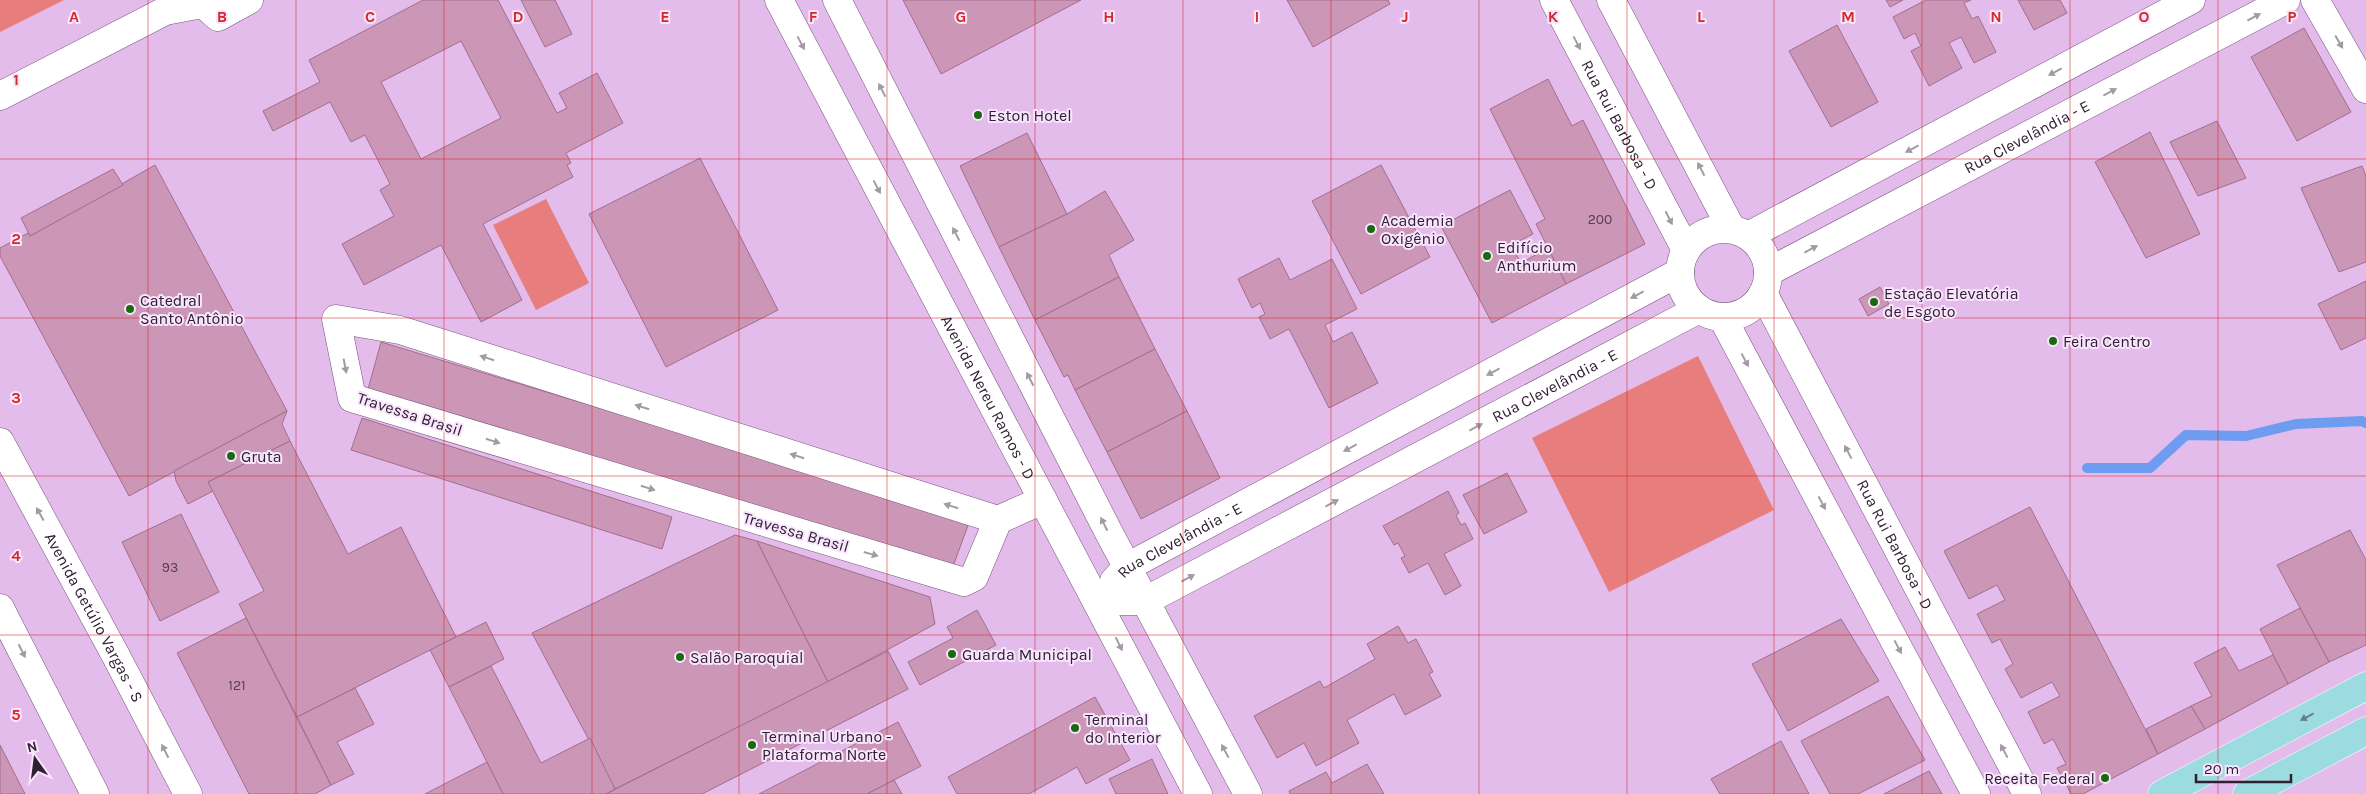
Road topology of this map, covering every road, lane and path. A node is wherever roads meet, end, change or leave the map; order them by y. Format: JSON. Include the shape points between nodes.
{"nodes":[{"id":1,"x":249,"y":0,"type":"edge"},
{"id":2,"x":779,"y":0,"type":"edge"},
{"id":3,"x":837,"y":0,"type":"edge"},
{"id":4,"x":1554,"y":0,"type":"edge"},
{"id":5,"x":1611,"y":0,"type":"edge"},
{"id":6,"x":2191,"y":0,"type":"edge"},
{"id":7,"x":2286,"y":0,"type":"edge"},
{"id":8,"x":2315,"y":0,"type":"edge"},
{"id":9,"x":201,"y":2,"type":"edge"},
{"id":10,"x":2366,"y":89,"type":"edge"},
{"id":11,"x":0,"y":96,"type":"edge"},
{"id":12,"x":1980,"y":112,"type":"junction"},
{"id":13,"x":2000,"y":149,"type":"junction"},
{"id":14,"x":1740,"y":232,"type":"junction"},
{"id":15,"x":1683,"y":261,"type":"junction"},
{"id":16,"x":1766,"y":282,"type":"junction"},
{"id":17,"x":1710,"y":313,"type":"junction"},
{"id":18,"x":0,"y":442,"type":"edge"},
{"id":19,"x":1043,"y":500,"type":"junction"},
{"id":20,"x":998,"y":520,"type":"junction"},
{"id":21,"x":1127,"y":567,"type":"junction"},
{"id":22,"x":1097,"y":601,"type":"junction"},
{"id":23,"x":1145,"y":601,"type":"junction"},
{"id":24,"x":0,"y":608,"type":"edge"},
{"id":25,"x":2366,"y":686,"type":"edge"},
{"id":26,"x":2341,"y":700,"type":"junction"},
{"id":27,"x":2362,"y":732,"type":"edge"},
{"id":28,"x":95,"y":794,"type":"edge"},
{"id":29,"x":188,"y":794,"type":"edge"},
{"id":30,"x":1198,"y":794,"type":"edge"},
{"id":31,"x":1248,"y":794,"type":"edge"},
{"id":32,"x":1976,"y":794,"type":"edge"},
{"id":33,"x":2027,"y":794,"type":"edge"},
{"id":34,"x":2162,"y":794,"type":"edge"},
{"id":35,"x":2247,"y":794,"type":"edge"}],
"edges":[{"from":1,"to":9,"type":"street","via":[[218,17]]},
{"from":2,"to":19,"type":"street","name":"Avenida Nereu Ramos - D","one_way":true},
{"from":21,"to":3,"type":"street","one_way":true},
{"from":4,"to":15,"type":"street","name":"Rua Rui Barbosa - D","one_way":true},
{"from":14,"to":5,"type":"street","one_way":true},
{"from":6,"to":12,"type":"street","one_way":true},
{"from":13,"to":7,"type":"street","name":"Rua Clevelândia - E","one_way":true},
{"from":8,"to":10,"type":"street","one_way":true},
{"from":9,"to":11,"type":"street","via":[[165,11]]},
{"from":12,"to":13,"type":"street"},
{"from":12,"to":14,"type":"street","one_way":true},
{"from":16,"to":13,"type":"street","name":"Rua Clevelândia - E","one_way":true},
{"from":14,"to":15,"type":"street","via":[[1713,230],[1703,234]]},
{"from":14,"to":16,"type":"street","via":[[1762,252]]},
{"from":15,"to":17,"type":"street","via":[[1684,293]]},
{"from":15,"to":21,"type":"street","name":"Rua Clevelândia - E","one_way":true},
{"from":16,"to":17,"type":"street","via":[[1754,305],[1744,312]]},
{"from":33,"to":16,"type":"street","name":"Rua Rui Barbosa - D","one_way":true},
{"from":23,"to":17,"type":"street","name":"Rua Clevelândia - E","one_way":true},
{"from":17,"to":32,"type":"street","one_way":true},
{"from":29,"to":18,"type":"street","name":"Avenida Getúlio Vargas - S","one_way":true},
{"from":19,"to":20,"type":"street"},
{"from":19,"to":22,"type":"street","name":"Avenida Nereu Ramos - D"},
{"from":20,"to":20,"type":"street","name":"Travessa Brasil","one_way":true,"via":[[400,330],[336,319],[352,398],[964,582],[974,577]]},
{"from":21,"to":22,"type":"street","name":"Rua Clevelândia - E"},
{"from":21,"to":23,"type":"street"},
{"from":22,"to":23,"type":"street","name":"Rua Clevelândia - E"},
{"from":22,"to":30,"type":"street","name":"Avenida Nereu Ramos - D","one_way":true},
{"from":31,"to":23,"type":"street","one_way":true},
{"from":24,"to":28,"type":"street","one_way":true},
{"from":25,"to":26,"type":"main road"},
{"from":26,"to":27,"type":"main road"},
{"from":26,"to":34,"type":"main road","one_way":true},
{"from":27,"to":35,"type":"main road"}]}
